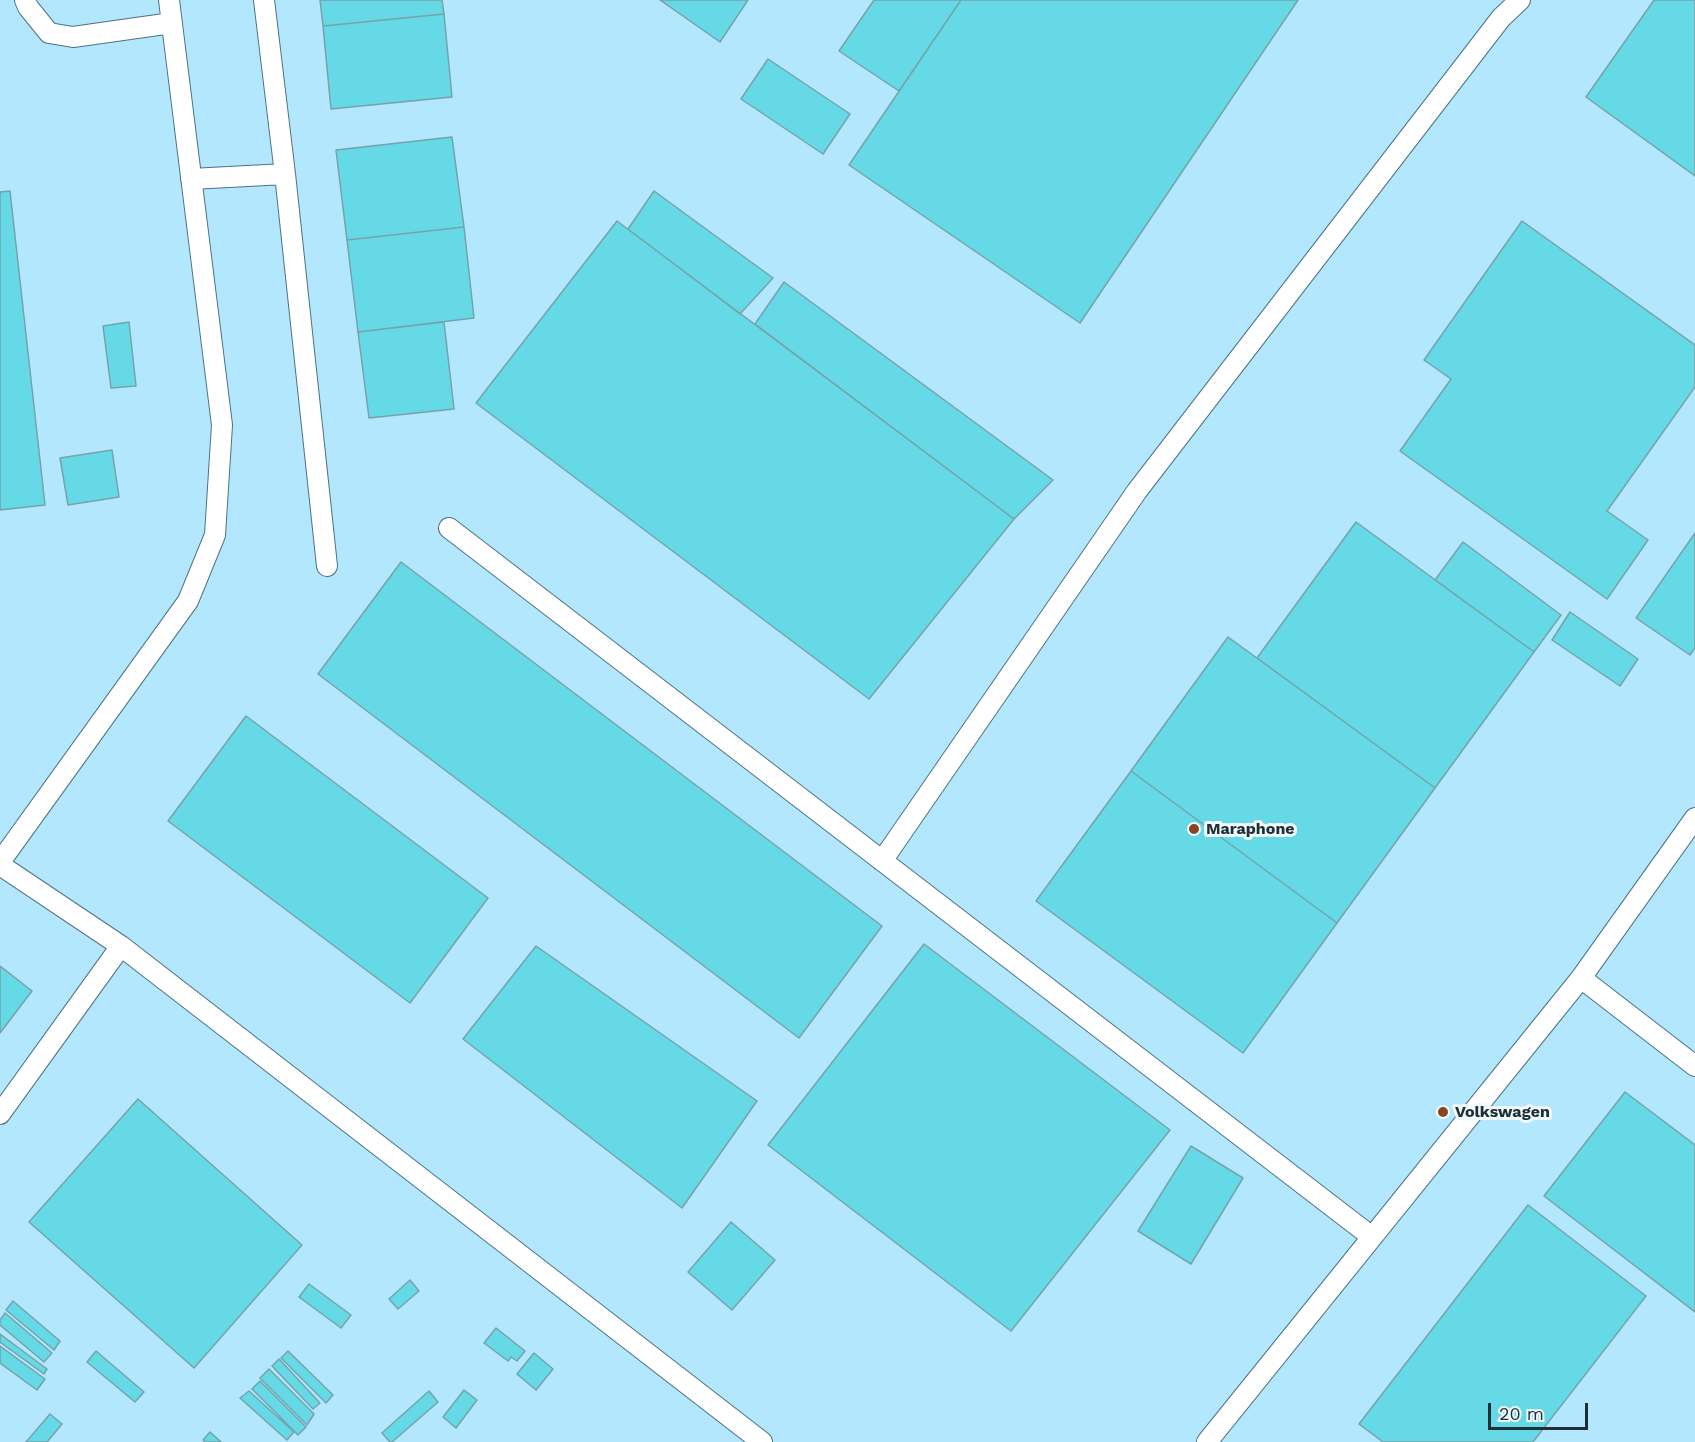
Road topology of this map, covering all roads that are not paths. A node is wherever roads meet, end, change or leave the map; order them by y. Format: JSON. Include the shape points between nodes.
{"nodes":[{"id":1,"x":25,"y":0,"type":"edge"},
{"id":2,"x":169,"y":0,"type":"edge"},
{"id":3,"x":264,"y":0,"type":"edge"},
{"id":4,"x":1511,"y":0,"type":"edge"},
{"id":5,"x":1520,"y":0,"type":"edge"},
{"id":6,"x":1501,"y":18,"type":"junction"},
{"id":7,"x":172,"y":23,"type":"junction"},
{"id":8,"x":285,"y":174,"type":"junction"},
{"id":9,"x":191,"y":179,"type":"junction"},
{"id":10,"x":449,"y":528,"type":"dead end"},
{"id":11,"x":327,"y":566,"type":"dead end"},
{"id":12,"x":1695,"y":818,"type":"edge"},
{"id":13,"x":882,"y":861,"type":"junction"},
{"id":14,"x":0,"y":863,"type":"edge"},
{"id":15,"x":121,"y":946,"type":"junction"},
{"id":16,"x":1581,"y":978,"type":"junction"},
{"id":17,"x":1695,"y":1066,"type":"edge"},
{"id":18,"x":0,"y":1114,"type":"edge"},
{"id":19,"x":1372,"y":1237,"type":"junction"},
{"id":20,"x":762,"y":1442,"type":"edge"},
{"id":21,"x":1207,"y":1442,"type":"edge"}],
"edges":[{"from":1,"to":7,"type":"lane","via":[[49,33],[73,37]]},
{"from":2,"to":7,"type":"lane"},
{"from":3,"to":8,"type":"lane"},
{"from":4,"to":6,"type":"lane"},
{"from":5,"to":6,"type":"lane"},
{"from":6,"to":13,"type":"lane","via":[[1137,491]]},
{"from":7,"to":9,"type":"lane"},
{"from":8,"to":9,"type":"lane"},
{"from":8,"to":11,"type":"lane"},
{"from":9,"to":14,"type":"lane","via":[[222,425],[215,535],[188,601]]},
{"from":10,"to":13,"type":"lane"},
{"from":12,"to":16,"type":"lane"},
{"from":13,"to":19,"type":"lane"},
{"from":14,"to":15,"type":"lane"},
{"from":15,"to":18,"type":"lane"},
{"from":15,"to":20,"type":"lane"},
{"from":16,"to":17,"type":"lane"},
{"from":16,"to":19,"type":"lane"},
{"from":19,"to":21,"type":"lane"}]}
